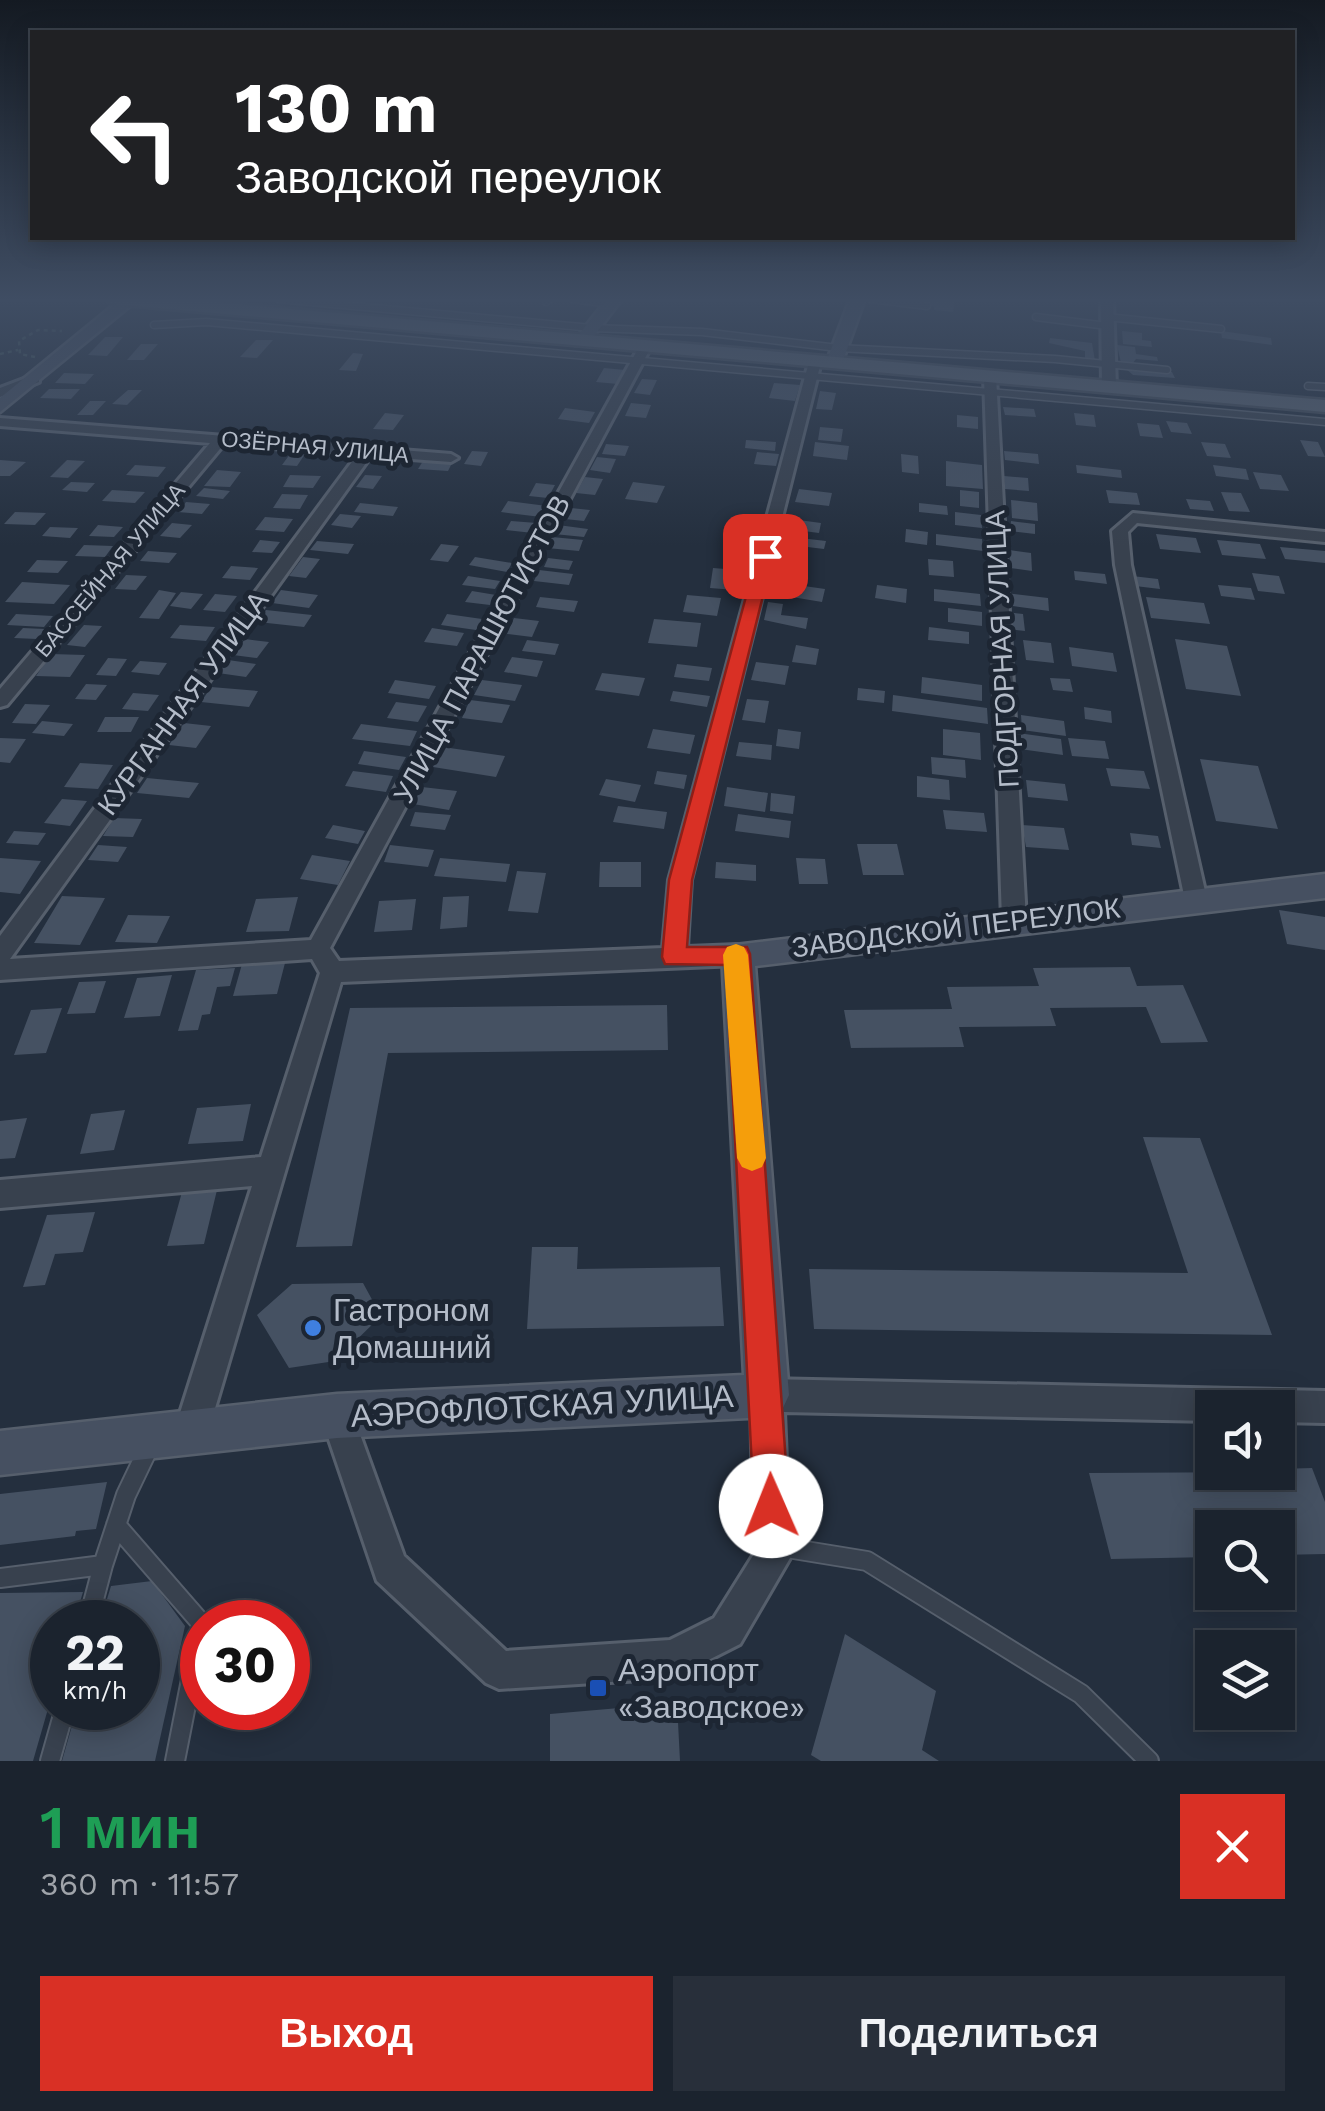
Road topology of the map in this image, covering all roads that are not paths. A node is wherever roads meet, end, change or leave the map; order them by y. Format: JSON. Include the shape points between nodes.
{"nodes":[{"id":1,"x":29,"y":381,"type":"edge"},
{"id":2,"x":31,"y":381,"type":"edge"},
{"id":3,"x":628,"y":381,"type":"edge"},
{"id":4,"x":820,"y":381,"type":"edge"},
{"id":5,"x":963,"y":381,"type":"edge"},
{"id":6,"x":1040,"y":381,"type":"edge"},
{"id":7,"x":1145,"y":381,"type":"edge"},
{"id":8,"x":990,"y":385,"type":"junction"},
{"id":9,"x":1308,"y":386,"type":"dead end"},
{"id":10,"x":1325,"y":387,"type":"edge"},
{"id":11,"x":0,"y":393,"type":"edge"},
{"id":12,"x":1325,"y":406,"type":"edge"},
{"id":13,"x":0,"y":407,"type":"edge"},
{"id":14,"x":0,"y":422,"type":"edge"},
{"id":15,"x":1325,"y":422,"type":"edge"},
{"id":16,"x":221,"y":439,"type":"junction"},
{"id":17,"x":366,"y":453,"type":"junction"},
{"id":18,"x":451,"y":458,"type":"dead end"},
{"id":19,"x":1325,"y":536,"type":"edge"},
{"id":20,"x":0,"y":701,"type":"edge"},
{"id":21,"x":1325,"y":886,"type":"edge"},
{"id":22,"x":1196,"y":900,"type":"junction"},
{"id":23,"x":1014,"y":920,"type":"junction"},
{"id":24,"x":0,"y":954,"type":"edge"},
{"id":25,"x":738,"y":954,"type":"junction"},
{"id":26,"x":674,"y":957,"type":"junction"},
{"id":27,"x":325,"y":961,"type":"junction"},
{"id":28,"x":0,"y":970,"type":"edge"},
{"id":29,"x":272,"y":1170,"type":"junction"},
{"id":30,"x":0,"y":1194,"type":"edge"},
{"id":31,"x":768,"y":1396,"type":"junction"},
{"id":32,"x":1325,"y":1407,"type":"edge"},
{"id":33,"x":337,"y":1416,"type":"junction"},
{"id":34,"x":173,"y":1434,"type":"junction"},
{"id":35,"x":0,"y":1453,"type":"edge"},
{"id":36,"x":116,"y":1526,"type":"junction"},
{"id":37,"x":771,"y":1546,"type":"junction"},
{"id":38,"x":103,"y":1565,"type":"junction"},
{"id":39,"x":0,"y":1578,"type":"edge"},
{"id":40,"x":94,"y":1600,"type":"edge"},
{"id":41,"x":58,"y":1730,"type":"edge"},
{"id":42,"x":50,"y":1761,"type":"edge"},
{"id":43,"x":175,"y":1761,"type":"edge"},
{"id":44,"x":1148,"y":1761,"type":"edge"}],
"edges":[{"from":1,"to":11,"type":"street"},
{"from":2,"to":13,"type":"street"},
{"from":3,"to":27,"type":"street","name":"УЛИЦА ПАРАШЮТИСТОВ"},
{"from":4,"to":26,"type":"street","via":[[680,880]]},
{"from":5,"to":8,"type":"main road"},
{"from":6,"to":8,"type":"main road"},
{"from":7,"to":12,"type":"main road"},
{"from":8,"to":15,"type":"lane"},
{"from":8,"to":23,"type":"street","name":"ПОДГОРНАЯ УЛИЦА"},
{"from":9,"to":10,"type":"lane"},
{"from":14,"to":16,"type":"street","name":"ОЗЁРНАЯ УЛИЦА"},
{"from":16,"to":17,"type":"street","name":"ОЗЁРНАЯ УЛИЦА"},
{"from":16,"to":20,"type":"street","name":"БАССЕЙНАЯ УЛИЦА"},
{"from":17,"to":18,"type":"street","name":"ОЗЁРНАЯ УЛИЦА"},
{"from":17,"to":24,"type":"street","name":"КУРГАННАЯ УЛИЦА"},
{"from":19,"to":22,"type":"street","via":[[1133,518],[1120,531]]},
{"from":21,"to":22,"type":"street","name":"ЗАВОДСКОЙ ПЕРЕУЛОК"},
{"from":22,"to":23,"type":"street","name":"ЗАВОДСКОЙ ПЕРЕУЛОК"},
{"from":23,"to":25,"type":"street","name":"ЗАВОДСКОЙ ПЕРЕУЛОК"},
{"from":25,"to":26,"type":"street","name":"ЗАВОДСКОЙ ПЕРЕУЛОК"},
{"from":25,"to":31,"type":"street"},
{"from":26,"to":27,"type":"street","name":"ЗАВОДСКОЙ ПЕРЕУЛОК"},
{"from":27,"to":28,"type":"street","name":"ЗАВОДСКОЙ ПЕРЕУЛОК"},
{"from":27,"to":29,"type":"street","name":"УЛИЦА ПАРАШЮТИСТОВ"},
{"from":29,"to":30,"type":"street"},
{"from":29,"to":34,"type":"street","name":"УЛИЦА ПАРАШЮТИСТОВ"},
{"from":31,"to":32,"type":"street","name":"АЭРОФЛОТСКАЯ УЛИЦА"},
{"from":31,"to":33,"type":"street","name":"АЭРОФЛОТСКАЯ УЛИЦА"},
{"from":31,"to":37,"type":"street"},
{"from":33,"to":34,"type":"street","name":"АЭРОФЛОТСКАЯ УЛИЦА"},
{"from":33,"to":37,"type":"street","via":[[390,1568],[499,1670],[673,1658],[727,1631],[772,1558]]},
{"from":34,"to":35,"type":"street","name":"АЭРОФЛОТСКАЯ УЛИЦА"},
{"from":34,"to":36,"type":"lane"},
{"from":36,"to":38,"type":"lane"},
{"from":36,"to":43,"type":"lane","via":[[202,1624]]},
{"from":37,"to":44,"type":"lane","via":[[867,1562],[1081,1694]]},
{"from":38,"to":39,"type":"lane"},
{"from":38,"to":40,"type":"lane"},
{"from":41,"to":42,"type":"lane"}]}
